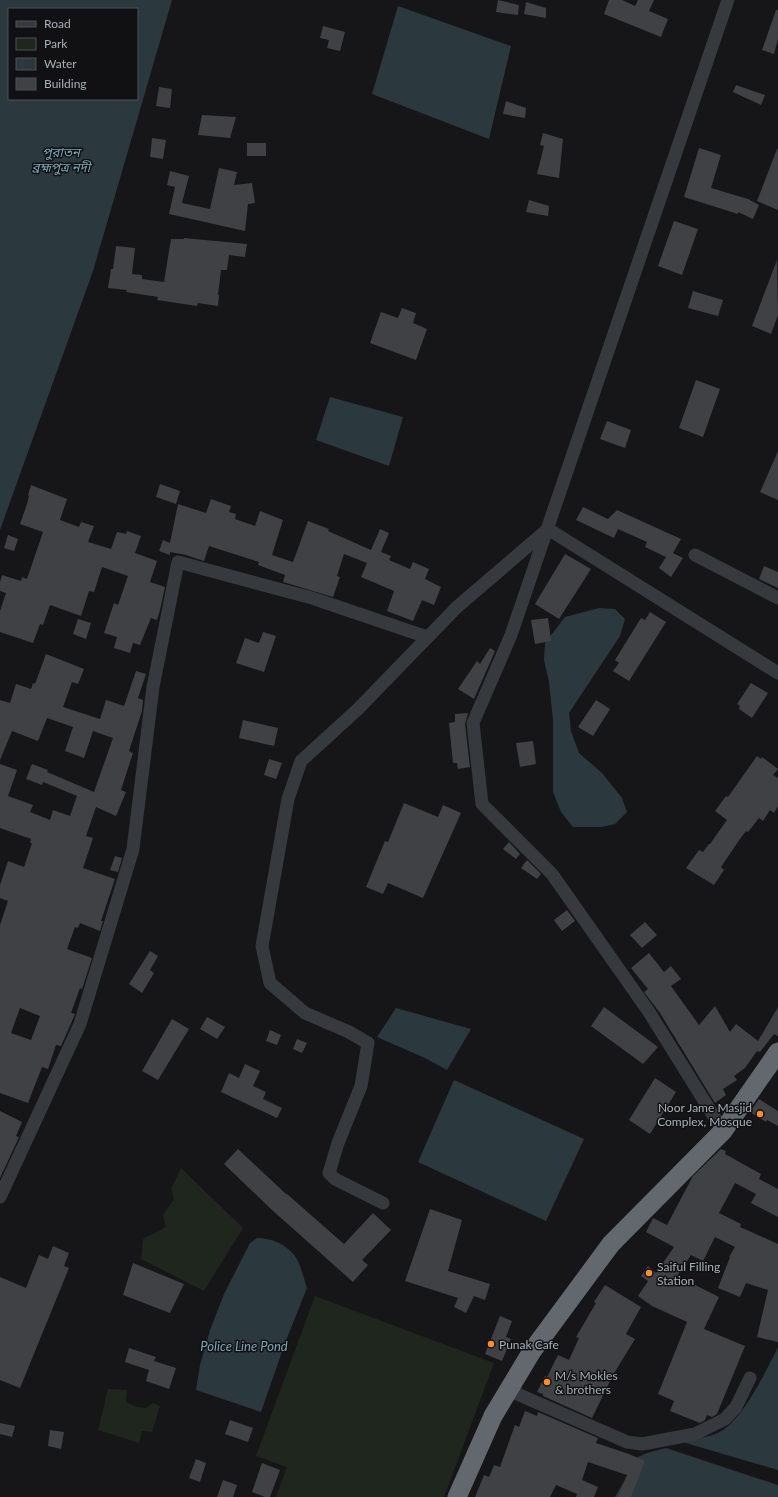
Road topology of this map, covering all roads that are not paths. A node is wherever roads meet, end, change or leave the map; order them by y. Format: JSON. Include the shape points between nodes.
{"nodes":[{"id":1,"x":728,"y":0,"type":"edge"},
{"id":2,"x":548,"y":529,"type":"junction"},
{"id":3,"x":695,"y":555,"type":"dead end"},
{"id":4,"x":778,"y":598,"type":"edge"},
{"id":5,"x":427,"y":637,"type":"junction"},
{"id":6,"x":778,"y":673,"type":"edge"},
{"id":7,"x":778,"y":1052,"type":"edge"},
{"id":8,"x":723,"y":1131,"type":"junction"},
{"id":9,"x":0,"y":1197,"type":"edge"},
{"id":10,"x":383,"y":1204,"type":"dead end"},
{"id":11,"x":750,"y":1378,"type":"dead end"},
{"id":12,"x":508,"y":1390,"type":"junction"},
{"id":13,"x":457,"y":1497,"type":"edge"}],
"edges":[{"from":1,"to":2,"type":"street"},
{"from":2,"to":5,"type":"street","via":[[457,607]]},
{"from":2,"to":6,"type":"street"},
{"from":2,"to":8,"type":"street","via":[[511,635],[473,723],[482,804],[552,874],[649,1012]]},
{"from":3,"to":4,"type":"street"},
{"from":5,"to":9,"type":"street","via":[[312,598],[178,562],[153,687],[133,849],[80,1024]]},
{"from":5,"to":10,"type":"street","via":[[358,709],[301,761],[288,799],[262,946],[270,983],[305,1012],[368,1043],[361,1086],[329,1173],[334,1179]]},
{"from":7,"to":8,"type":"highway"},
{"from":8,"to":12,"type":"highway","via":[[611,1244],[532,1351]]},
{"from":11,"to":12,"type":"street","via":[[736,1407],[725,1419],[695,1434],[642,1444],[627,1442]]},
{"from":12,"to":13,"type":"highway","via":[[493,1416]]}]}
